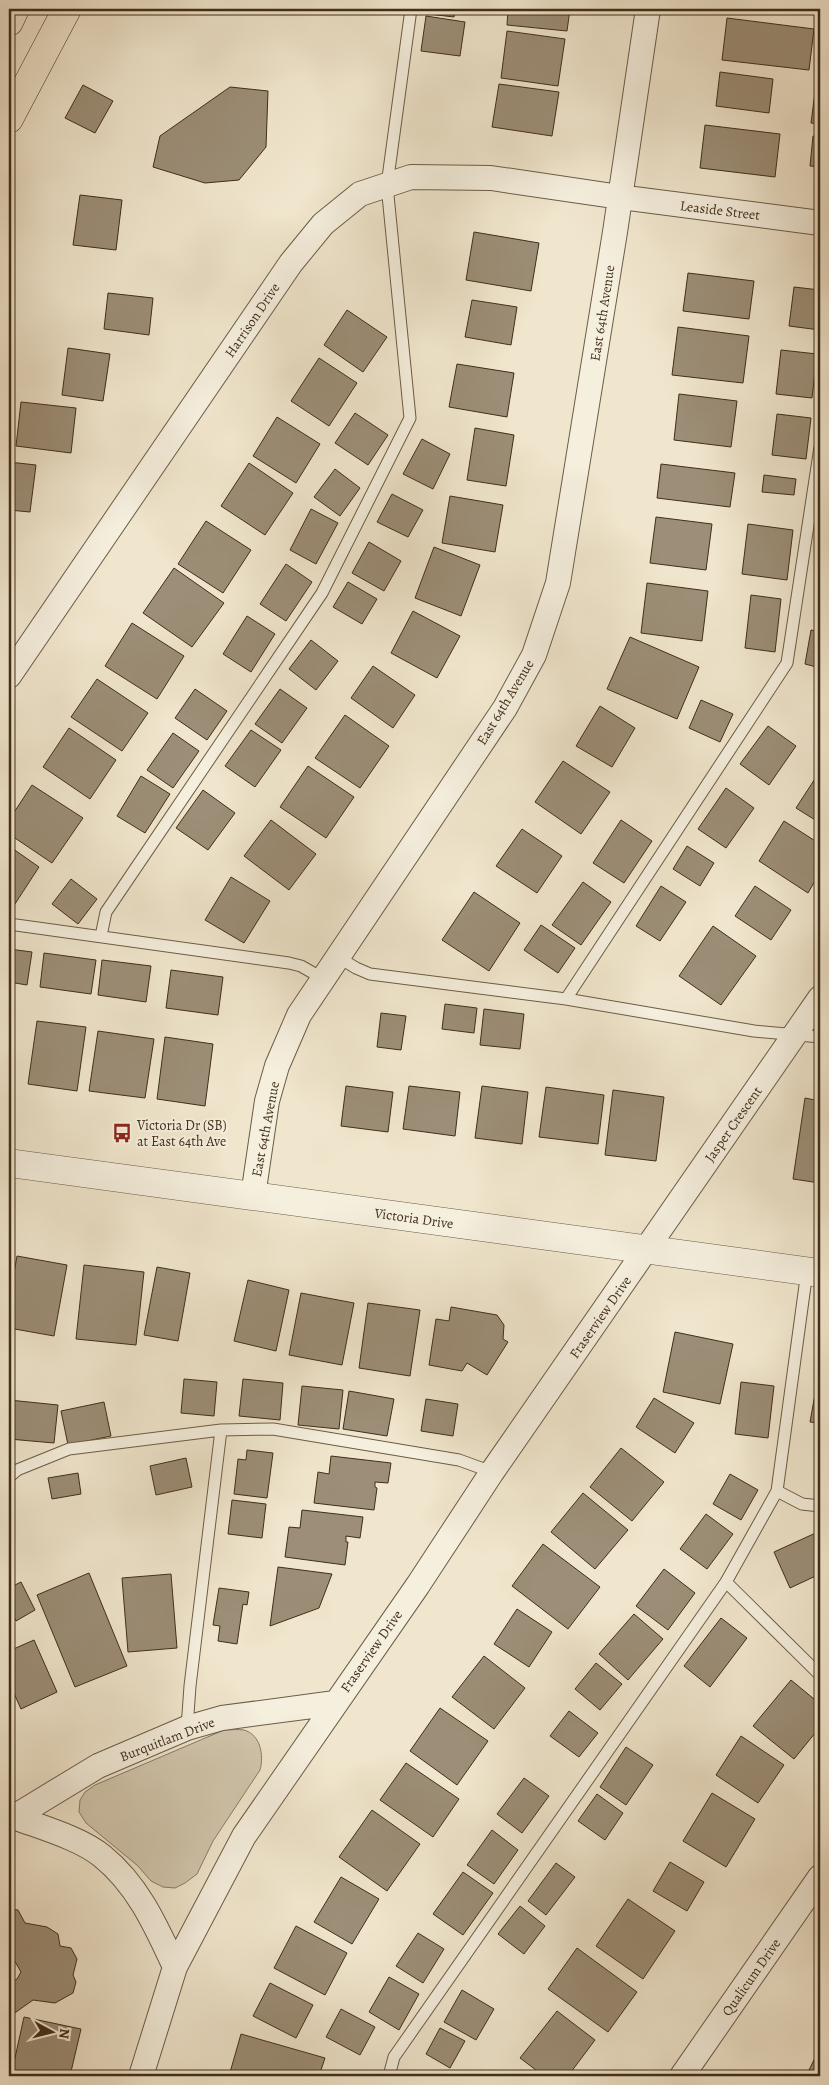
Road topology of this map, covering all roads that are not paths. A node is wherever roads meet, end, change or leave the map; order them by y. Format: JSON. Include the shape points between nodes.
{"nodes":[{"id":1,"x":15,"y":9,"type":"edge"},
{"id":2,"x":67,"y":9,"type":"edge"},
{"id":3,"x":411,"y":9,"type":"edge"},
{"id":4,"x":648,"y":9,"type":"edge"},
{"id":5,"x":9,"y":22,"type":"edge"},
{"id":6,"x":9,"y":119,"type":"edge"},
{"id":7,"x":387,"y":185,"type":"junction"},
{"id":8,"x":620,"y":197,"type":"junction"},
{"id":9,"x":820,"y":223,"type":"edge"},
{"id":10,"x":820,"y":447,"type":"edge"},
{"id":11,"x":9,"y":676,"type":"edge"},
{"id":12,"x":9,"y":924,"type":"edge"},
{"id":13,"x":101,"y":936,"type":"junction"},
{"id":14,"x":338,"y":957,"type":"junction"},
{"id":15,"x":322,"y":978,"type":"junction"},
{"id":16,"x":820,"y":998,"type":"edge"},
{"id":17,"x":566,"y":999,"type":"junction"},
{"id":18,"x":796,"y":1034,"type":"junction"},
{"id":19,"x":820,"y":1038,"type":"edge"},
{"id":20,"x":9,"y":1163,"type":"edge"},
{"id":21,"x":253,"y":1196,"type":"junction"},
{"id":22,"x":646,"y":1250,"type":"junction"},
{"id":23,"x":813,"y":1272,"type":"edge"},
{"id":24,"x":221,"y":1430,"type":"junction"},
{"id":25,"x":11,"y":1471,"type":"edge"},
{"id":26,"x":492,"y":1472,"type":"junction"},
{"id":27,"x":777,"y":1491,"type":"junction"},
{"id":28,"x":820,"y":1506,"type":"edge"},
{"id":29,"x":726,"y":1582,"type":"junction"},
{"id":30,"x":820,"y":1675,"type":"edge"},
{"id":31,"x":334,"y":1703,"type":"junction"},
{"id":32,"x":187,"y":1728,"type":"junction"},
{"id":33,"x":11,"y":1818,"type":"edge"},
{"id":34,"x":820,"y":1877,"type":"edge"},
{"id":35,"x":174,"y":1968,"type":"junction"},
{"id":36,"x":142,"y":2076,"type":"edge"},
{"id":37,"x":389,"y":2076,"type":"edge"},
{"id":38,"x":682,"y":2076,"type":"edge"}],
"edges":[{"from":1,"to":5,"type":"main road"},
{"from":2,"to":6,"type":"main road"},
{"from":3,"to":7,"type":"lane"},
{"from":4,"to":8,"type":"street","name":"East 64th Avenue"},
{"from":7,"to":8,"type":"street","name":"Harrison Drive","via":[[411,177],[491,178]]},
{"from":7,"to":11,"type":"street","name":"Harrison Drive","via":[[360,194],[324,224],[291,264]]},
{"from":7,"to":13,"type":"lane","via":[[410,418],[322,593],[106,912]]},
{"from":8,"to":9,"type":"street","name":"Leaside Street"},
{"from":8,"to":14,"type":"street","name":"East 64th Avenue","via":[[558,583],[534,655],[505,708]]},
{"from":10,"to":17,"type":"lane","via":[[787,663]]},
{"from":12,"to":13,"type":"lane"},
{"from":13,"to":15,"type":"lane","via":[[288,963],[301,966]]},
{"from":14,"to":15,"type":"street","name":"East 64th Avenue"},
{"from":14,"to":17,"type":"lane","via":[[370,974]]},
{"from":15,"to":21,"type":"street","name":"East 64th Avenue","via":[[299,1015],[278,1066],[268,1101]]},
{"from":16,"to":18,"type":"street","name":"Jasper Crescent"},
{"from":17,"to":18,"type":"lane","via":[[754,1031]]},
{"from":18,"to":19,"type":"lane"},
{"from":18,"to":22,"type":"street","name":"Jasper Crescent"},
{"from":20,"to":21,"type":"street","name":"Victoria Drive"},
{"from":21,"to":22,"type":"street","name":"Victoria Drive"},
{"from":22,"to":23,"type":"street","name":"Victoria Drive"},
{"from":22,"to":26,"type":"street","name":"Fraserview Drive"},
{"from":23,"to":27,"type":"lane"},
{"from":24,"to":25,"type":"lane","via":[[69,1449]]},
{"from":24,"to":26,"type":"lane","via":[[273,1430],[459,1460]]},
{"from":24,"to":32,"type":"lane"},
{"from":26,"to":31,"type":"street","name":"Fraserview Drive","via":[[418,1585]]},
{"from":27,"to":28,"type":"lane","via":[[802,1504]]},
{"from":27,"to":29,"type":"lane"},
{"from":29,"to":30,"type":"lane"},
{"from":29,"to":37,"type":"lane","via":[[394,2057]]},
{"from":31,"to":32,"type":"street","name":"Burquitlam Drive","via":[[222,1718]]},
{"from":31,"to":35,"type":"street","name":"Fraserview Drive","via":[[244,1836]]},
{"from":32,"to":33,"type":"street","name":"Burquitlam Drive","via":[[98,1766]]},
{"from":33,"to":35,"type":"street","name":"Burquitlam Drive","via":[[66,1836],[101,1855],[132,1886],[151,1916]]},
{"from":34,"to":38,"type":"street","name":"Qualicum Drive"},
{"from":35,"to":36,"type":"street","name":"Fraserview Drive"}]}
